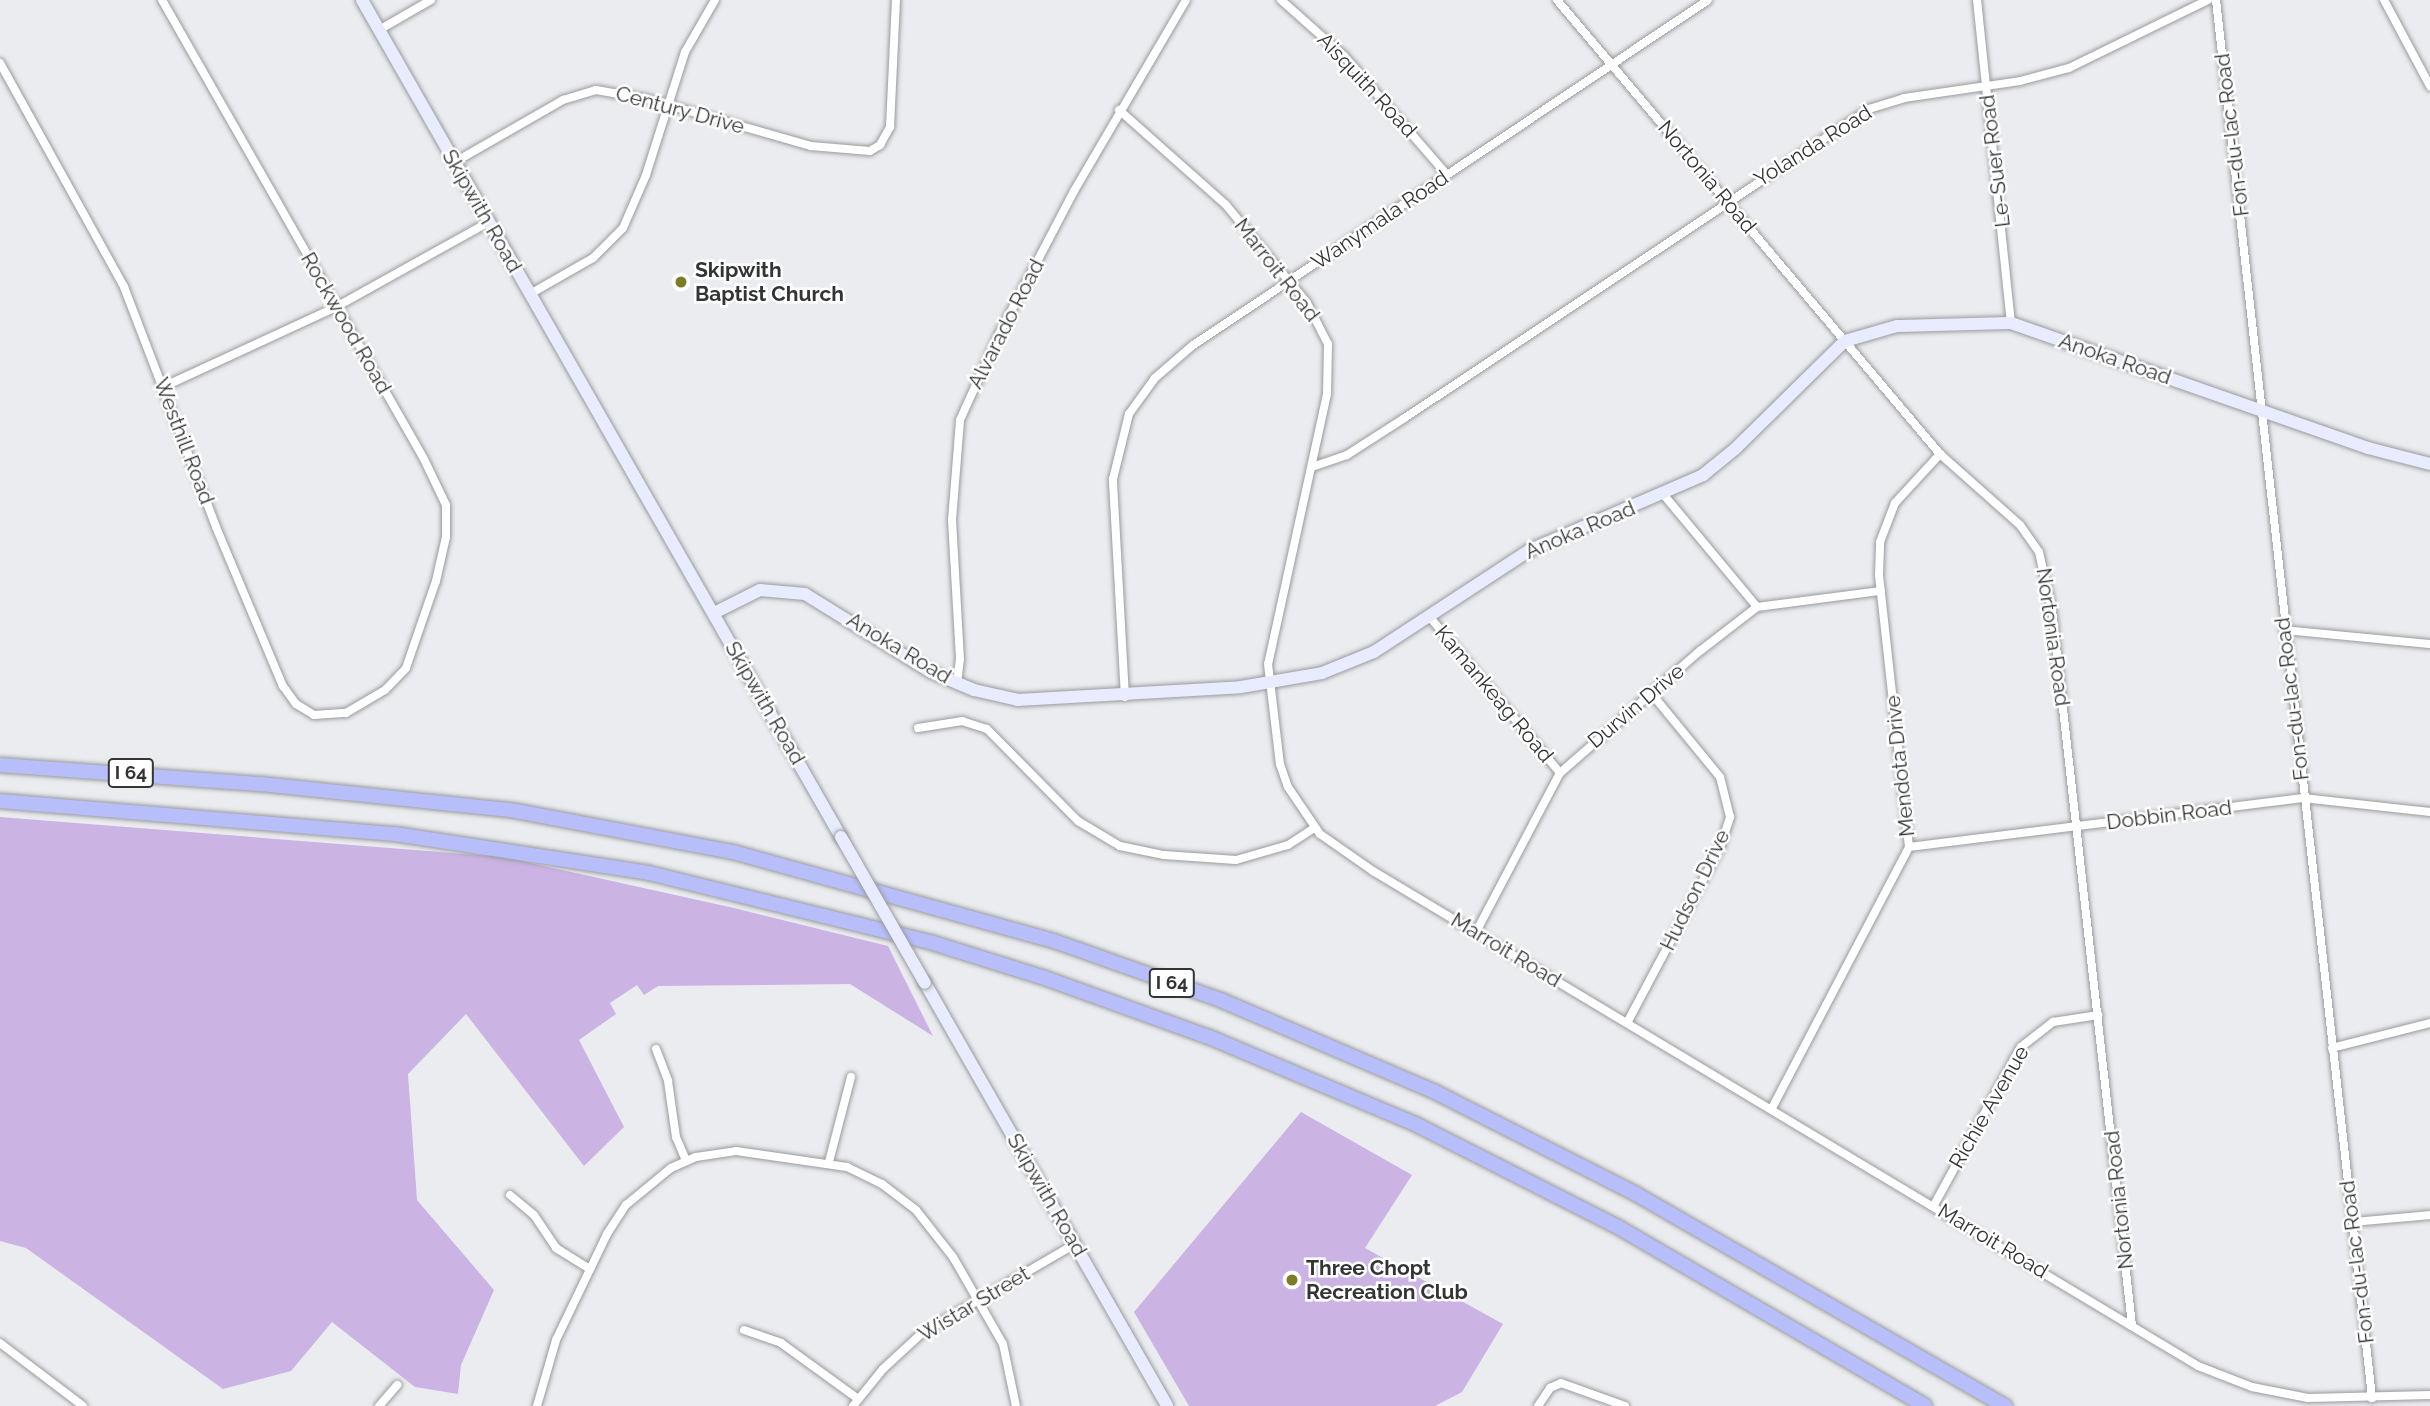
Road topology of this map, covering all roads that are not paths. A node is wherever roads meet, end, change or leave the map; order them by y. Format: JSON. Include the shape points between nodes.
{"nodes":[{"id":1,"x":162,"y":0,"type":"edge"},
{"id":2,"x":362,"y":0,"type":"edge"},
{"id":3,"x":431,"y":0,"type":"edge"},
{"id":4,"x":715,"y":0,"type":"edge"},
{"id":5,"x":895,"y":0,"type":"edge"},
{"id":6,"x":1186,"y":0,"type":"edge"},
{"id":7,"x":1281,"y":0,"type":"edge"},
{"id":8,"x":1558,"y":0,"type":"edge"},
{"id":9,"x":1708,"y":0,"type":"edge"},
{"id":10,"x":1977,"y":0,"type":"edge"},
{"id":11,"x":2208,"y":0,"type":"edge"},
{"id":12,"x":2216,"y":0,"type":"edge"},
{"id":13,"x":2384,"y":0,"type":"edge"},
{"id":14,"x":379,"y":30,"type":"junction"},
{"id":15,"x":0,"y":63,"type":"edge"},
{"id":16,"x":1612,"y":65,"type":"junction"},
{"id":17,"x":1986,"y":85,"type":"junction"},
{"id":18,"x":2430,"y":86,"type":"edge"},
{"id":19,"x":667,"y":105,"type":"junction"},
{"id":20,"x":1119,"y":110,"type":"junction"},
{"id":21,"x":454,"y":162,"type":"junction"},
{"id":22,"x":1447,"y":174,"type":"junction"},
{"id":23,"x":1727,"y":201,"type":"junction"},
{"id":24,"x":488,"y":222,"type":"junction"},
{"id":25,"x":1290,"y":281,"type":"junction"},
{"id":26,"x":530,"y":294,"type":"junction"},
{"id":27,"x":336,"y":307,"type":"junction"},
{"id":28,"x":2011,"y":323,"type":"junction"},
{"id":29,"x":1845,"y":341,"type":"junction"},
{"id":30,"x":163,"y":387,"type":"junction"},
{"id":31,"x":2260,"y":409,"type":"junction"},
{"id":32,"x":1940,"y":454,"type":"junction"},
{"id":33,"x":2430,"y":464,"type":"edge"},
{"id":34,"x":1312,"y":467,"type":"junction"},
{"id":35,"x":1663,"y":494,"type":"junction"},
{"id":36,"x":1881,"y":591,"type":"junction"},
{"id":37,"x":1757,"y":607,"type":"junction"},
{"id":38,"x":713,"y":613,"type":"junction"},
{"id":39,"x":1428,"y":615,"type":"junction"},
{"id":40,"x":2284,"y":629,"type":"junction"},
{"id":41,"x":2430,"y":644,"type":"edge"},
{"id":42,"x":408,"y":664,"type":"joint"},
{"id":43,"x":957,"y":683,"type":"junction"},
{"id":44,"x":1272,"y":683,"type":"junction"},
{"id":45,"x":1651,"y":693,"type":"junction"},
{"id":46,"x":1125,"y":697,"type":"junction"},
{"id":47,"x":918,"y":728,"type":"dead end"},
{"id":48,"x":0,"y":765,"type":"edge"},
{"id":49,"x":1560,"y":773,"type":"junction"},
{"id":50,"x":2303,"y":799,"type":"junction"},
{"id":51,"x":0,"y":801,"type":"edge"},
{"id":52,"x":2430,"y":812,"type":"edge"},
{"id":53,"x":2077,"y":826,"type":"junction"},
{"id":54,"x":1314,"y":828,"type":"junction"},
{"id":55,"x":1909,"y":846,"type":"junction"},
{"id":56,"x":1476,"y":932,"type":"junction"},
{"id":57,"x":2098,"y":1015,"type":"junction"},
{"id":58,"x":1627,"y":1023,"type":"junction"},
{"id":59,"x":2430,"y":1023,"type":"edge"},
{"id":60,"x":2332,"y":1048,"type":"junction"},
{"id":61,"x":656,"y":1049,"type":"dead end"},
{"id":62,"x":851,"y":1077,"type":"dead end"},
{"id":63,"x":1772,"y":1108,"type":"junction"},
{"id":64,"x":686,"y":1161,"type":"junction"},
{"id":65,"x":830,"y":1162,"type":"junction"},
{"id":66,"x":510,"y":1195,"type":"dead end"},
{"id":67,"x":1934,"y":1205,"type":"junction"},
{"id":68,"x":2430,"y":1215,"type":"edge"},
{"id":69,"x":2353,"y":1223,"type":"junction"},
{"id":70,"x":1075,"y":1244,"type":"junction"},
{"id":71,"x":590,"y":1269,"type":"junction"},
{"id":72,"x":978,"y":1299,"type":"junction"},
{"id":73,"x":2132,"y":1326,"type":"junction"},
{"id":74,"x":744,"y":1329,"type":"dead end"},
{"id":75,"x":0,"y":1343,"type":"edge"},
{"id":76,"x":397,"y":1385,"type":"dead end"},
{"id":77,"x":2430,"y":1395,"type":"edge"},
{"id":78,"x":2372,"y":1398,"type":"junction"},
{"id":79,"x":855,"y":1402,"type":"edge"},
{"id":80,"x":83,"y":1406,"type":"edge"},
{"id":81,"x":379,"y":1406,"type":"edge"},
{"id":82,"x":537,"y":1406,"type":"edge"},
{"id":83,"x":1016,"y":1406,"type":"edge"},
{"id":84,"x":1167,"y":1406,"type":"edge"},
{"id":85,"x":1538,"y":1406,"type":"edge"},
{"id":86,"x":1625,"y":1406,"type":"edge"},
{"id":87,"x":1925,"y":1406,"type":"edge"},
{"id":88,"x":2004,"y":1406,"type":"edge"}],
"edges":[{"from":1,"to":27,"type":"street","name":"Rockwood Road"},
{"from":2,"to":14,"type":"street","name":"Skipwith Road"},
{"from":3,"to":14,"type":"street"},
{"from":4,"to":19,"type":"street","via":[[685,52]]},
{"from":5,"to":19,"type":"street","name":"Century Drive","via":[[894,102],[890,127],[877,147],[861,153],[811,146]]},
{"from":6,"to":20,"type":"street","name":"Alvarado Road"},
{"from":7,"to":22,"type":"street","name":"Aisquith Road","via":[[1352,65]]},
{"from":8,"to":16,"type":"street","name":"Nortonia Road"},
{"from":9,"to":16,"type":"street","name":"Wanymala Road"},
{"from":10,"to":17,"type":"street","name":"Le-Suer Road"},
{"from":11,"to":17,"type":"street","name":"Yolanda Road","via":[[2069,68]]},
{"from":12,"to":31,"type":"street","name":"Fon-du-lac Road"},
{"from":13,"to":18,"type":"street"},
{"from":14,"to":21,"type":"street","name":"Skipwith Road"},
{"from":15,"to":30,"type":"street","name":"Westhill Road","via":[[104,245]]},
{"from":16,"to":22,"type":"street","name":"Wanymala Road"},
{"from":16,"to":23,"type":"street","name":"Nortonia Road"},
{"from":17,"to":23,"type":"street","name":"Yolanda Road","via":[[1903,98],[1869,109]]},
{"from":17,"to":28,"type":"street","name":"Le-Suer Road"},
{"from":19,"to":21,"type":"street","name":"Century Drive","via":[[608,90],[575,94]]},
{"from":19,"to":26,"type":"street","via":[[623,228],[593,258]]},
{"from":20,"to":25,"type":"street","name":"Marroit Road","via":[[1209,188]]},
{"from":20,"to":43,"type":"street","name":"Alvarado Road","via":[[999,334],[961,420],[952,520],[960,659]]},
{"from":21,"to":24,"type":"street","name":"Skipwith Road"},
{"from":22,"to":25,"type":"street","name":"Wanymala Road"},
{"from":23,"to":29,"type":"street","name":"Nortonia Road"},
{"from":23,"to":34,"type":"street","name":"Yolanda Road","via":[[1347,455]]},
{"from":24,"to":26,"type":"street","name":"Skipwith Road"},
{"from":24,"to":27,"type":"street"},
{"from":25,"to":34,"type":"street","name":"Marroit Road","via":[[1314,315],[1329,349],[1327,394]]},
{"from":25,"to":46,"type":"street","name":"Wanymala Road","via":[[1168,364],[1129,414],[1118,447],[1113,503]]},
{"from":26,"to":38,"type":"street","name":"Skipwith Road"},
{"from":27,"to":30,"type":"street"},
{"from":27,"to":42,"type":"street","name":"Rockwood Road","via":[[446,505],[438,570]]},
{"from":28,"to":29,"type":"street","name":"Anoka Road","via":[[1897,326]]},
{"from":28,"to":31,"type":"street","name":"Anoka Road"},
{"from":29,"to":32,"type":"street","name":"Nortonia Road"},
{"from":29,"to":35,"type":"street","name":"Anoka Road","via":[[1735,449],[1703,475]]},
{"from":30,"to":42,"type":"street","name":"Westhill Road","via":[[270,661],[296,704],[314,715],[346,713],[385,690]]},
{"from":31,"to":33,"type":"street","name":"Anoka Road","via":[[2368,448]]},
{"from":31,"to":40,"type":"street","name":"Fon-du-lac Road"},
{"from":32,"to":36,"type":"street","name":"Mendota Drive","via":[[1904,491],[1883,526]]},
{"from":32,"to":53,"type":"street","name":"Nortonia Road","via":[[2020,526],[2043,562]]},
{"from":34,"to":44,"type":"street","name":"Marroit Road","via":[[1268,663]]},
{"from":35,"to":37,"type":"street"},
{"from":35,"to":39,"type":"street","name":"Anoka Road","via":[[1530,550]]},
{"from":36,"to":37,"type":"street"},
{"from":36,"to":55,"type":"street","name":"Mendota Drive"},
{"from":37,"to":45,"type":"street","name":"Durvin Drive"},
{"from":38,"to":43,"type":"street","name":"Anoka Road","via":[[760,590],[805,594],[931,672]]},
{"from":38,"to":70,"type":"street","name":"Skipwith Road","bridge":true},
{"from":39,"to":44,"type":"street","name":"Anoka Road","via":[[1361,659]]},
{"from":39,"to":49,"type":"street","name":"Kamankeag Road"},
{"from":40,"to":41,"type":"street"},
{"from":40,"to":50,"type":"street","name":"Fon-du-lac Road"},
{"from":43,"to":46,"type":"street","name":"Anoka Road","via":[[1018,701]]},
{"from":44,"to":46,"type":"street","name":"Anoka Road"},
{"from":44,"to":54,"type":"street","name":"Marroit Road","via":[[1280,764]]},
{"from":45,"to":49,"type":"street","name":"Durvin Drive"},
{"from":45,"to":58,"type":"street","name":"Hudson Drive","via":[[1720,777],[1730,817],[1720,848]]},
{"from":47,"to":54,"type":"street","via":[[961,721],[987,729],[1078,821],[1120,846],[1236,860],[1289,845]]},
{"from":48,"to":88,"type":"highway","number":"I 64","via":[[261,784],[516,811],[733,852],[1054,941],[1223,1001],[1433,1091],[1636,1194]]},
{"from":49,"to":56,"type":"street","name":"Durvin Drive"},
{"from":50,"to":52,"type":"street","name":"Dobbin Road"},
{"from":50,"to":53,"type":"street","name":"Dobbin Road"},
{"from":50,"to":60,"type":"street","name":"Fon-du-lac Road"},
{"from":51,"to":87,"type":"highway","number":"I 64","via":[[395,834],[649,873],[930,942],[1030,973],[1209,1037],[1417,1125],[1618,1227]]},
{"from":53,"to":55,"type":"street","name":"Dobbin Road"},
{"from":53,"to":57,"type":"street","name":"Nortonia Road"},
{"from":54,"to":56,"type":"street","name":"Marroit Road","via":[[1341,851]]},
{"from":55,"to":63,"type":"street","name":"Mendota Drive"},
{"from":56,"to":58,"type":"street","name":"Marroit Road"},
{"from":57,"to":67,"type":"street","name":"Richie Avenue","via":[[2053,1022],[2021,1046]]},
{"from":57,"to":73,"type":"street","name":"Nortonia Road"},
{"from":58,"to":63,"type":"street","name":"Marroit Road"},
{"from":59,"to":60,"type":"street"},
{"from":60,"to":69,"type":"street","name":"Fon-du-lac Road"},
{"from":61,"to":64,"type":"street"},
{"from":62,"to":65,"type":"street"},
{"from":63,"to":67,"type":"street","name":"Marroit Road"},
{"from":64,"to":65,"type":"street","via":[[736,1151]]},
{"from":64,"to":71,"type":"street","via":[[634,1196],[616,1219]]},
{"from":65,"to":72,"type":"street","via":[[882,1184],[916,1210],[940,1237]]},
{"from":66,"to":71,"type":"street","via":[[534,1215],[556,1248]]},
{"from":67,"to":73,"type":"street","name":"Marroit Road"},
{"from":68,"to":69,"type":"street"},
{"from":69,"to":78,"type":"street","name":"Fon-du-lac Road"},
{"from":70,"to":72,"type":"street","name":"Wistar Street"},
{"from":70,"to":84,"type":"street","name":"Skipwith Road"},
{"from":71,"to":82,"type":"street","via":[[556,1340]]},
{"from":72,"to":79,"type":"street","name":"Wistar Street","via":[[904,1348]]},
{"from":72,"to":83,"type":"street","via":[[1003,1344]]},
{"from":73,"to":78,"type":"street","name":"Marroit Road","via":[[2197,1366],[2243,1385],[2308,1398]]},
{"from":74,"to":79,"type":"street","via":[[781,1343]]},
{"from":75,"to":80,"type":"street"},
{"from":76,"to":81,"type":"street"},
{"from":77,"to":78,"type":"street","name":"Marroit Road"},
{"from":85,"to":86,"type":"street","via":[[1550,1388],[1567,1384]]}]}
